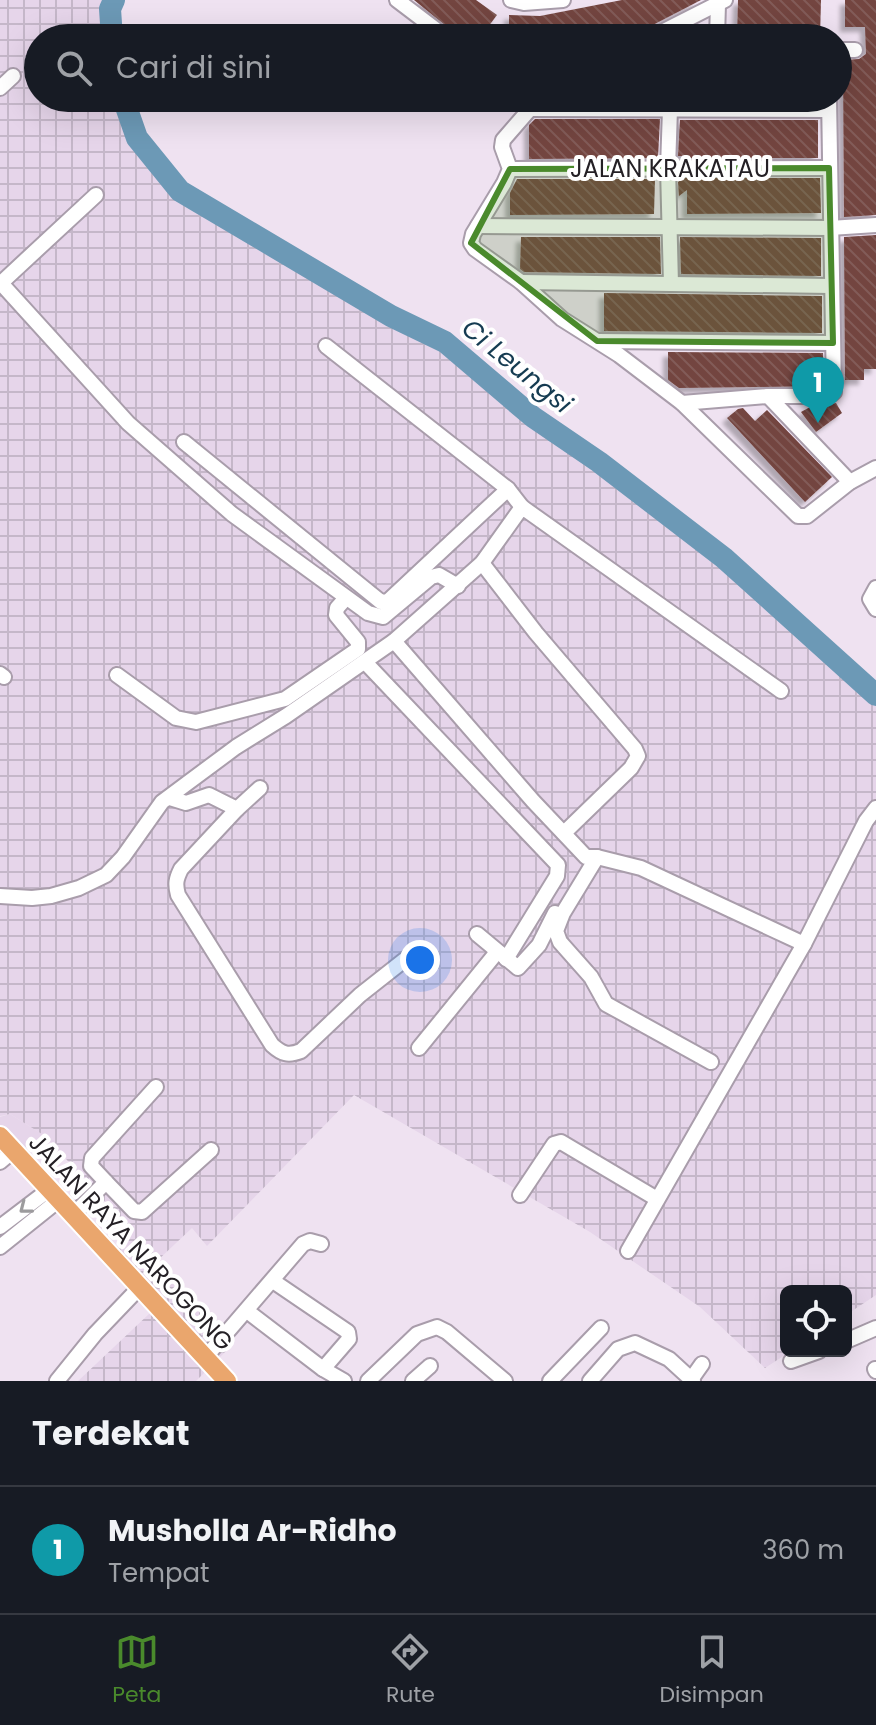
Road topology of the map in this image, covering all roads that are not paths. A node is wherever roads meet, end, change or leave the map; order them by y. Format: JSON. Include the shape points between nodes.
{"nodes":[{"id":1,"x":397,"y":0,"type":"edge"},
{"id":2,"x":511,"y":0,"type":"edge"},
{"id":3,"x":563,"y":0,"type":"edge"},
{"id":4,"x":721,"y":2,"type":"edge"},
{"id":5,"x":429,"y":24,"type":"edge"},
{"id":6,"x":678,"y":24,"type":"edge"},
{"id":7,"x":719,"y":24,"type":"edge"},
{"id":8,"x":13,"y":76,"type":"dead end"},
{"id":9,"x":0,"y":88,"type":"edge"},
{"id":10,"x":524,"y":112,"type":"edge"},
{"id":11,"x":673,"y":112,"type":"edge"},
{"id":12,"x":829,"y":112,"type":"edge"},
{"id":13,"x":668,"y":168,"type":"junction"},
{"id":14,"x":829,"y":168,"type":"junction"},
{"id":15,"x":510,"y":169,"type":"junction"},
{"id":16,"x":96,"y":195,"type":"dead end"},
{"id":17,"x":876,"y":225,"type":"edge"},
{"id":18,"x":478,"y":226,"type":"junction"},
{"id":19,"x":671,"y":227,"type":"junction"},
{"id":20,"x":830,"y":228,"type":"junction"},
{"id":21,"x":521,"y":282,"type":"junction"},
{"id":22,"x":0,"y":283,"type":"edge"},
{"id":23,"x":671,"y":284,"type":"junction"},
{"id":24,"x":831,"y":286,"type":"junction"},
{"id":25,"x":597,"y":341,"type":"junction"},
{"id":26,"x":833,"y":343,"type":"junction"},
{"id":27,"x":326,"y":346,"type":"dead end"},
{"id":28,"x":768,"y":396,"type":"junction"},
{"id":29,"x":682,"y":403,"type":"junction"},
{"id":30,"x":184,"y":442,"type":"dead end"},
{"id":31,"x":876,"y":468,"type":"edge"},
{"id":32,"x":850,"y":482,"type":"junction"},
{"id":33,"x":508,"y":489,"type":"junction"},
{"id":34,"x":247,"y":493,"type":"junction"},
{"id":35,"x":522,"y":507,"type":"junction"},
{"id":36,"x":232,"y":514,"type":"junction"},
{"id":37,"x":482,"y":563,"type":"junction"},
{"id":38,"x":458,"y":586,"type":"junction"},
{"id":39,"x":876,"y":588,"type":"edge"},
{"id":40,"x":346,"y":598,"type":"junction"},
{"id":41,"x":876,"y":609,"type":"edge"},
{"id":42,"x":394,"y":641,"type":"junction"},
{"id":43,"x":365,"y":662,"type":"junction"},
{"id":44,"x":117,"y":675,"type":"dead end"},
{"id":45,"x":781,"y":691,"type":"dead end"},
{"id":46,"x":260,"y":788,"type":"dead end"},
{"id":47,"x":170,"y":798,"type":"junction"},
{"id":48,"x":876,"y":808,"type":"edge"},
{"id":49,"x":237,"y":809,"type":"junction"},
{"id":50,"x":564,"y":833,"type":"junction"},
{"id":51,"x":591,"y":857,"type":"junction"},
{"id":52,"x":0,"y":896,"type":"edge"},
{"id":53,"x":477,"y":934,"type":"dead end"},
{"id":54,"x":804,"y":944,"type":"junction"},
{"id":55,"x":412,"y":954,"type":"dead end"},
{"id":56,"x":502,"y":956,"type":"junction"},
{"id":57,"x":419,"y":1048,"type":"dead end"},
{"id":58,"x":711,"y":1062,"type":"dead end"},
{"id":59,"x":156,"y":1087,"type":"dead end"},
{"id":60,"x":0,"y":1136,"type":"edge"},
{"id":61,"x":211,"y":1150,"type":"dead end"},
{"id":62,"x":6,"y":1156,"type":"edge"},
{"id":63,"x":106,"y":1182,"type":"junction"},
{"id":64,"x":55,"y":1194,"type":"junction"},
{"id":65,"x":520,"y":1195,"type":"dead end"},
{"id":66,"x":657,"y":1199,"type":"junction"},
{"id":67,"x":74,"y":1214,"type":"junction"},
{"id":68,"x":0,"y":1227,"type":"edge"},
{"id":69,"x":321,"y":1244,"type":"dead end"},
{"id":70,"x":0,"y":1247,"type":"edge"},
{"id":71,"x":628,"y":1251,"type":"dead end"},
{"id":72,"x":273,"y":1281,"type":"junction"},
{"id":73,"x":139,"y":1288,"type":"junction"},
{"id":74,"x":247,"y":1311,"type":"junction"},
{"id":75,"x":601,"y":1328,"type":"dead end"},
{"id":76,"x":876,"y":1328,"type":"edge"},
{"id":77,"x":852,"y":1338,"type":"edge"},
{"id":78,"x":802,"y":1357,"type":"edge"},
{"id":79,"x":791,"y":1361,"type":"dead end"},
{"id":80,"x":702,"y":1364,"type":"dead end"},
{"id":81,"x":430,"y":1366,"type":"dead end"},
{"id":82,"x":323,"y":1369,"type":"junction"},
{"id":83,"x":214,"y":1373,"type":"edge"},
{"id":84,"x":57,"y":1381,"type":"edge"},
{"id":85,"x":344,"y":1381,"type":"edge"},
{"id":86,"x":368,"y":1381,"type":"edge"},
{"id":87,"x":413,"y":1381,"type":"edge"},
{"id":88,"x":505,"y":1381,"type":"edge"},
{"id":89,"x":550,"y":1381,"type":"edge"},
{"id":90,"x":590,"y":1381,"type":"edge"},
{"id":91,"x":692,"y":1381,"type":"edge"}],
"edges":[{"from":1,"to":5,"type":"street"},
{"from":2,"to":3,"type":"street"},
{"from":4,"to":6,"type":"street"},
{"from":4,"to":7,"type":"street"},
{"from":8,"to":9,"type":"street"},
{"from":10,"to":15,"type":"street","via":[[503,140]]},
{"from":11,"to":13,"type":"street"},
{"from":12,"to":14,"type":"street"},
{"from":13,"to":14,"type":"street","name":"JALAN KRAKATAU"},
{"from":13,"to":15,"type":"street","name":"JALAN KRAKATAU"},
{"from":13,"to":19,"type":"street"},
{"from":14,"to":20,"type":"street"},
{"from":15,"to":18,"type":"street"},
{"from":16,"to":22,"type":"street"},
{"from":17,"to":20,"type":"street"},
{"from":18,"to":19,"type":"street"},
{"from":18,"to":21,"type":"street","via":[[472,238],[475,249]]},
{"from":19,"to":20,"type":"street"},
{"from":19,"to":23,"type":"street"},
{"from":20,"to":24,"type":"street"},
{"from":21,"to":23,"type":"street"},
{"from":21,"to":25,"type":"street","via":[[562,319]]},
{"from":22,"to":36,"type":"street","via":[[128,423]]},
{"from":23,"to":24,"type":"street"},
{"from":24,"to":26,"type":"street"},
{"from":25,"to":26,"type":"street"},
{"from":25,"to":29,"type":"street"},
{"from":26,"to":28,"type":"street","via":[[834,392]]},
{"from":27,"to":33,"type":"street"},
{"from":28,"to":29,"type":"street"},
{"from":28,"to":32,"type":"street"},
{"from":29,"to":32,"type":"street","via":[[798,516],[807,516]]},
{"from":30,"to":34,"type":"street"},
{"from":31,"to":32,"type":"street"},
{"from":33,"to":34,"type":"street","via":[[381,602]]},
{"from":33,"to":35,"type":"street"},
{"from":34,"to":36,"type":"street"},
{"from":35,"to":37,"type":"street"},
{"from":35,"to":45,"type":"street"},
{"from":36,"to":40,"type":"street"},
{"from":37,"to":38,"type":"street"},
{"from":37,"to":50,"type":"street","via":[[638,756]]},
{"from":38,"to":40,"type":"street","via":[[439,575],[431,577],[383,617]]},
{"from":38,"to":42,"type":"street"},
{"from":39,"to":41,"type":"street","via":[[870,599]]},
{"from":40,"to":44,"type":"street","via":[[336,615],[358,649],[285,699],[187,722]]},
{"from":42,"to":43,"type":"street"},
{"from":42,"to":50,"type":"street"},
{"from":43,"to":47,"type":"street","via":[[236,747]]},
{"from":43,"to":56,"type":"street","via":[[558,865],[557,876]]},
{"from":46,"to":49,"type":"street"},
{"from":47,"to":49,"type":"street","via":[[186,803],[209,795]]},
{"from":47,"to":52,"type":"street","via":[[106,875],[66,893]]},
{"from":48,"to":54,"type":"street"},
{"from":49,"to":55,"type":"street","via":[[181,869],[176,887],[281,1053],[301,1051]]},
{"from":50,"to":51,"type":"street"},
{"from":51,"to":54,"type":"street","via":[[641,868]]},
{"from":51,"to":56,"type":"street","via":[[520,968]]},
{"from":51,"to":58,"type":"street","via":[[556,931],[560,942],[591,977],[606,1004]]},
{"from":53,"to":56,"type":"street"},
{"from":54,"to":66,"type":"street"},
{"from":56,"to":57,"type":"street"},
{"from":59,"to":63,"type":"street","via":[[92,1158],[91,1166]]},
{"from":60,"to":62,"type":"main road","name":"JALAN RAYA NAROGONG"},
{"from":61,"to":63,"type":"street","via":[[142,1212],[134,1211]]},
{"from":62,"to":64,"type":"main road","name":"JALAN RAYA NAROGONG"},
{"from":63,"to":67,"type":"street"},
{"from":64,"to":67,"type":"main road","name":"JALAN RAYA NAROGONG"},
{"from":64,"to":68,"type":"street","one_way":true},
{"from":64,"to":70,"type":"street"},
{"from":65,"to":66,"type":"street","via":[[554,1144],[561,1142]]},
{"from":66,"to":71,"type":"street"},
{"from":67,"to":73,"type":"main road","name":"JALAN RAYA NAROGONG"},
{"from":69,"to":72,"type":"street","via":[[303,1244]]},
{"from":72,"to":74,"type":"street"},
{"from":72,"to":82,"type":"street","via":[[348,1332],[349,1339]]},
{"from":73,"to":83,"type":"main road","name":"JALAN RAYA NAROGONG"},
{"from":73,"to":84,"type":"street"},
{"from":74,"to":82,"type":"street"},
{"from":74,"to":83,"type":"street"},
{"from":75,"to":89,"type":"street"},
{"from":76,"to":77,"type":"street"},
{"from":78,"to":79,"type":"street"},
{"from":80,"to":91,"type":"street"},
{"from":81,"to":87,"type":"street"},
{"from":82,"to":85,"type":"street"},
{"from":86,"to":88,"type":"street","via":[[417,1334],[437,1327]]},
{"from":90,"to":91,"type":"street","via":[[618,1349],[635,1343],[669,1359]]}]}
